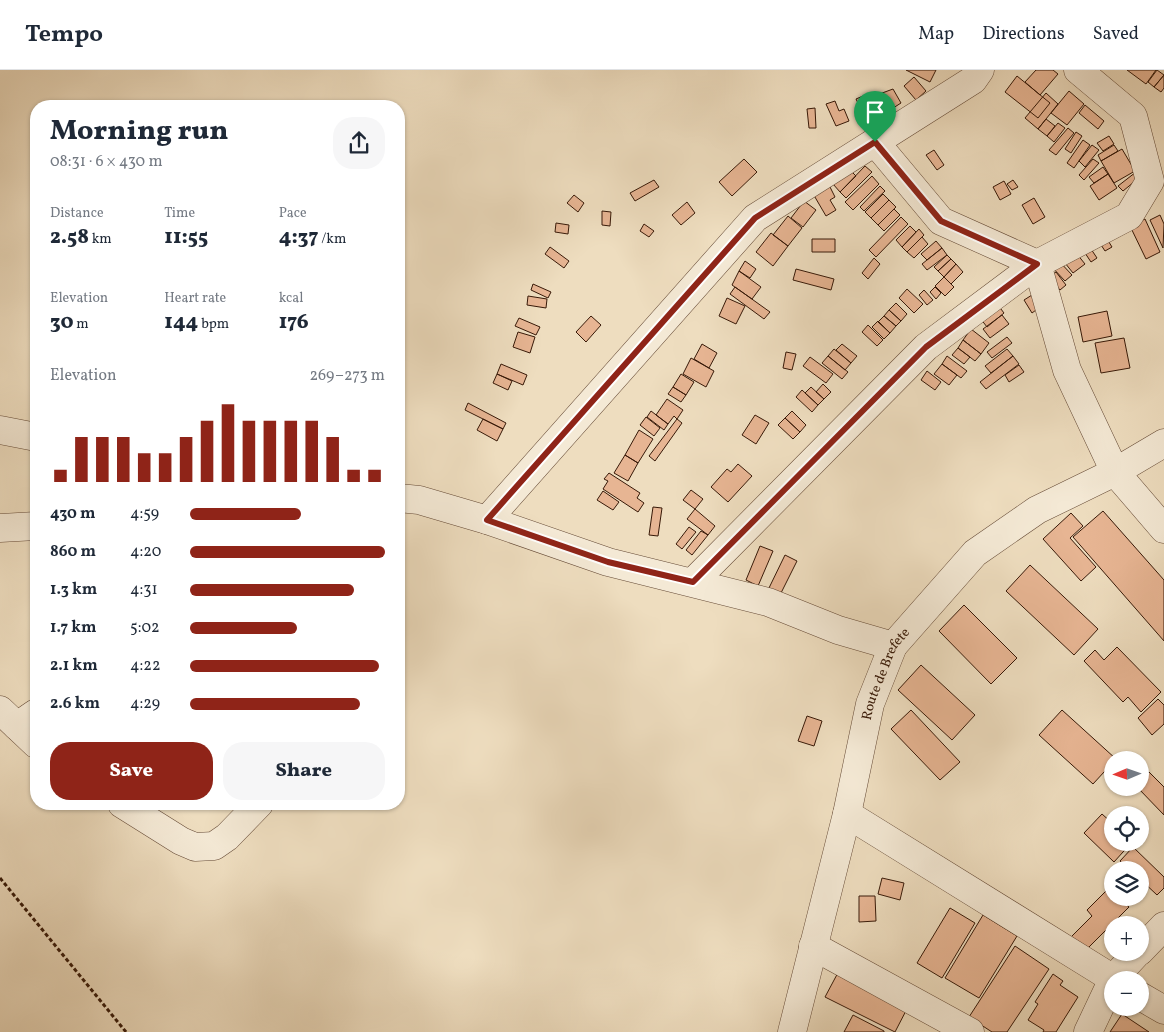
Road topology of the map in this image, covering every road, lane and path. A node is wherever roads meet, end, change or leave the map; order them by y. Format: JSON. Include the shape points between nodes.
{"nodes":[{"id":1,"x":980,"y":70,"type":"edge"},
{"id":2,"x":1078,"y":70,"type":"edge"},
{"id":3,"x":875,"y":142,"type":"junction"},
{"id":4,"x":1037,"y":264,"type":"junction"},
{"id":5,"x":0,"y":430,"type":"edge"},
{"id":6,"x":30,"y":436,"type":"edge"},
{"id":7,"x":1164,"y":443,"type":"edge"},
{"id":8,"x":1115,"y":472,"type":"junction"},
{"id":9,"x":405,"y":499,"type":"edge"},
{"id":10,"x":487,"y":520,"type":"junction"},
{"id":11,"x":30,"y":526,"type":"edge"},
{"id":12,"x":0,"y":528,"type":"edge"},
{"id":13,"x":1164,"y":529,"type":"edge"},
{"id":14,"x":693,"y":582,"type":"junction"},
{"id":15,"x":893,"y":646,"type":"junction"},
{"id":16,"x":132,"y":810,"type":"edge"},
{"id":17,"x":253,"y":810,"type":"edge"},
{"id":18,"x":847,"y":814,"type":"junction"},
{"id":19,"x":0,"y":878,"type":"edge"},
{"id":20,"x":1164,"y":926,"type":"edge"},
{"id":21,"x":1149,"y":942,"type":"edge"},
{"id":22,"x":813,"y":946,"type":"junction"},
{"id":23,"x":1131,"y":961,"type":"edge"},
{"id":24,"x":1121,"y":971,"type":"edge"},
{"id":25,"x":1104,"y":973,"type":"edge"},
{"id":26,"x":1104,"y":999,"type":"edge"},
{"id":27,"x":1149,"y":1001,"type":"edge"},
{"id":28,"x":1164,"y":1010,"type":"edge"},
{"id":29,"x":126,"y":1032,"type":"edge"},
{"id":30,"x":792,"y":1032,"type":"edge"},
{"id":31,"x":970,"y":1032,"type":"edge"},
{"id":32,"x":1088,"y":1032,"type":"edge"}],
"edges":[{"from":1,"to":3,"type":"street","via":[[972,80]]},
{"from":2,"to":4,"type":"street","via":[[1133,116],[1150,180],[1129,216]]},
{"from":3,"to":4,"type":"street","via":[[941,221]]},
{"from":3,"to":10,"type":"street","via":[[755,218]]},
{"from":4,"to":8,"type":"street","via":[[1068,370]]},
{"from":4,"to":14,"type":"street","via":[[926,347]]},
{"from":5,"to":6,"type":"street"},
{"from":7,"to":8,"type":"street","name":"Route de Brefete"},
{"from":8,"to":13,"type":"street"},
{"from":8,"to":15,"type":"street","name":"Route de Brefete","via":[[1037,510],[974,553]]},
{"from":9,"to":10,"type":"street"},
{"from":10,"to":14,"type":"street","via":[[608,562]]},
{"from":11,"to":12,"type":"street"},
{"from":14,"to":15,"type":"street","via":[[768,602],[838,630]]},
{"from":15,"to":18,"type":"street","name":"Route de Brefete","via":[[870,704]]},
{"from":16,"to":17,"type":"street","via":[[195,847],[214,846]]},
{"from":18,"to":22,"type":"street","name":"Route de Brefete"},
{"from":18,"to":25,"type":"street"},
{"from":19,"to":29,"type":"path"},
{"from":20,"to":21,"type":"street"},
{"from":22,"to":30,"type":"street","name":"Route de Brefete"},
{"from":22,"to":31,"type":"street"},
{"from":23,"to":24,"type":"street"},
{"from":26,"to":32,"type":"street"},
{"from":27,"to":28,"type":"street"}]}
